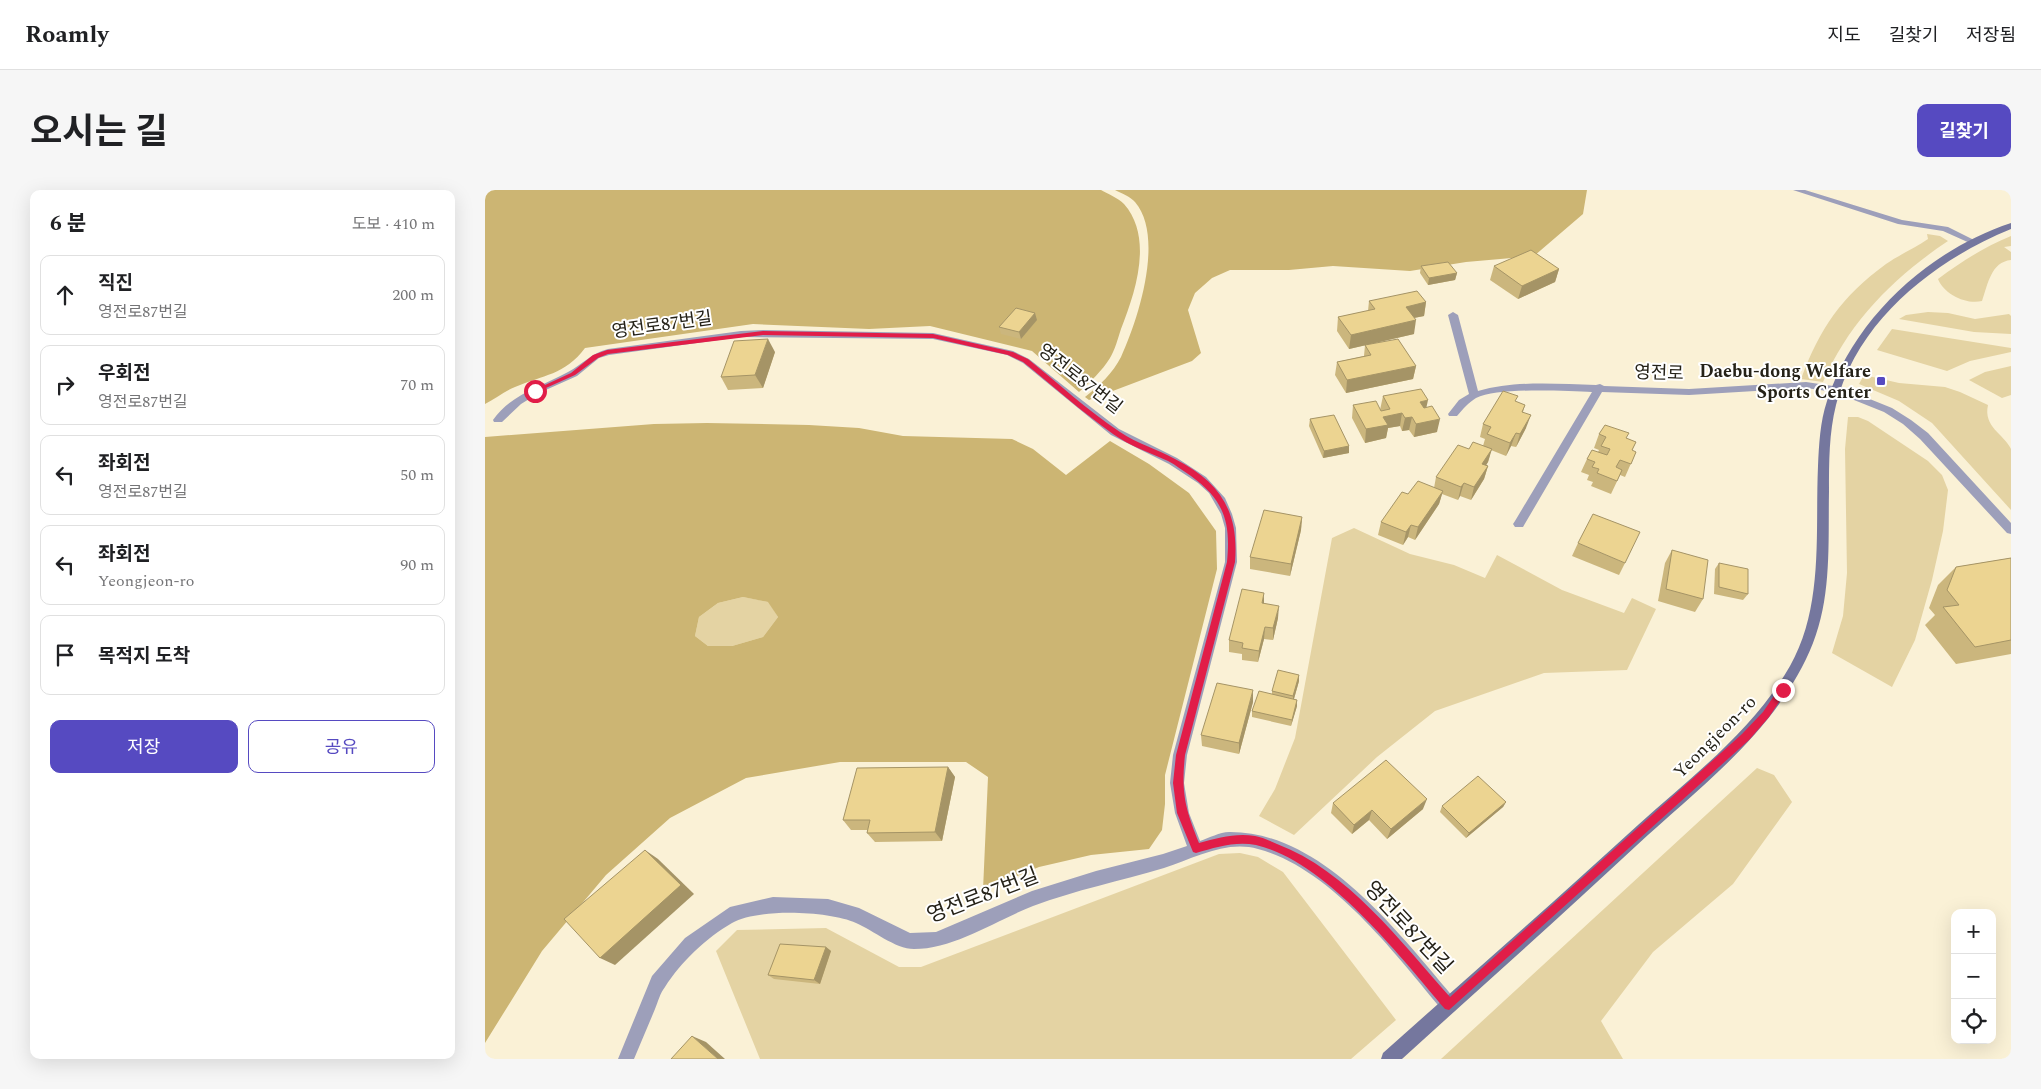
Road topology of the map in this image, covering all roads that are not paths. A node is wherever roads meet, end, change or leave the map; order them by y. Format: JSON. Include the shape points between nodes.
{"nodes":[{"id":1,"x":1797,"y":190,"type":"edge"},
{"id":2,"x":2011,"y":226,"type":"edge"},
{"id":3,"x":1972,"y":241,"type":"junction"},
{"id":4,"x":1453,"y":315,"type":"dead end"},
{"id":5,"x":1601,"y":387,"type":"junction"},
{"id":6,"x":1836,"y":389,"type":"junction"},
{"id":7,"x":1474,"y":395,"type":"junction"},
{"id":8,"x":1453,"y":414,"type":"dead end"},
{"id":9,"x":498,"y":420,"type":"dead end"},
{"id":10,"x":1519,"y":524,"type":"dead end"},
{"id":11,"x":2011,"y":530,"type":"edge"},
{"id":12,"x":1196,"y":849,"type":"junction"},
{"id":13,"x":1449,"y":1005,"type":"junction"},
{"id":14,"x":626,"y":1059,"type":"edge"},
{"id":15,"x":1389,"y":1059,"type":"edge"}],
"edges":[{"from":1,"to":3,"type":"lane","via":[[1901,222],[1945,229]]},
{"from":2,"to":3,"type":"street","name":"Yeongjeon-ro"},
{"from":3,"to":6,"type":"street","name":"Yeongjeon-ro","via":[[1926,271],[1883,312],[1863,339]]},
{"from":4,"to":7,"type":"lane"},
{"from":5,"to":6,"type":"lane","name":"영전로","via":[[1689,392],[1806,385]]},
{"from":5,"to":7,"type":"lane","name":"영전로","via":[[1492,390]]},
{"from":5,"to":10,"type":"lane"},
{"from":6,"to":11,"type":"lane","name":"영전로","via":[[1888,410],[1907,422]]},
{"from":6,"to":13,"type":"street","name":"Yeongjeon-ro","via":[[1825,438],[1822,561],[1817,607],[1808,641],[1783,690],[1745,737]]},
{"from":7,"to":8,"type":"lane","name":"영전로"},
{"from":9,"to":12,"type":"lane","name":"영전로87번길","via":[[517,402],[573,374],[596,356],[607,352],[741,334],[933,336],[1010,353],[1026,361],[1116,433],[1173,461],[1204,482],[1221,499],[1230,520],[1231,562],[1180,755],[1177,783],[1182,813]]},
{"from":12,"to":13,"type":"lane","name":"영전로87번길","via":[[1227,840],[1256,841],[1295,855],[1342,889],[1393,939]]},
{"from":12,"to":14,"type":"lane","name":"영전로87번길","via":[[1032,899],[936,940],[910,941],[859,916],[828,907],[773,904],[730,915],[691,944],[658,982]]},
{"from":13,"to":15,"type":"street","name":"Yeongjeon-ro"}]}
